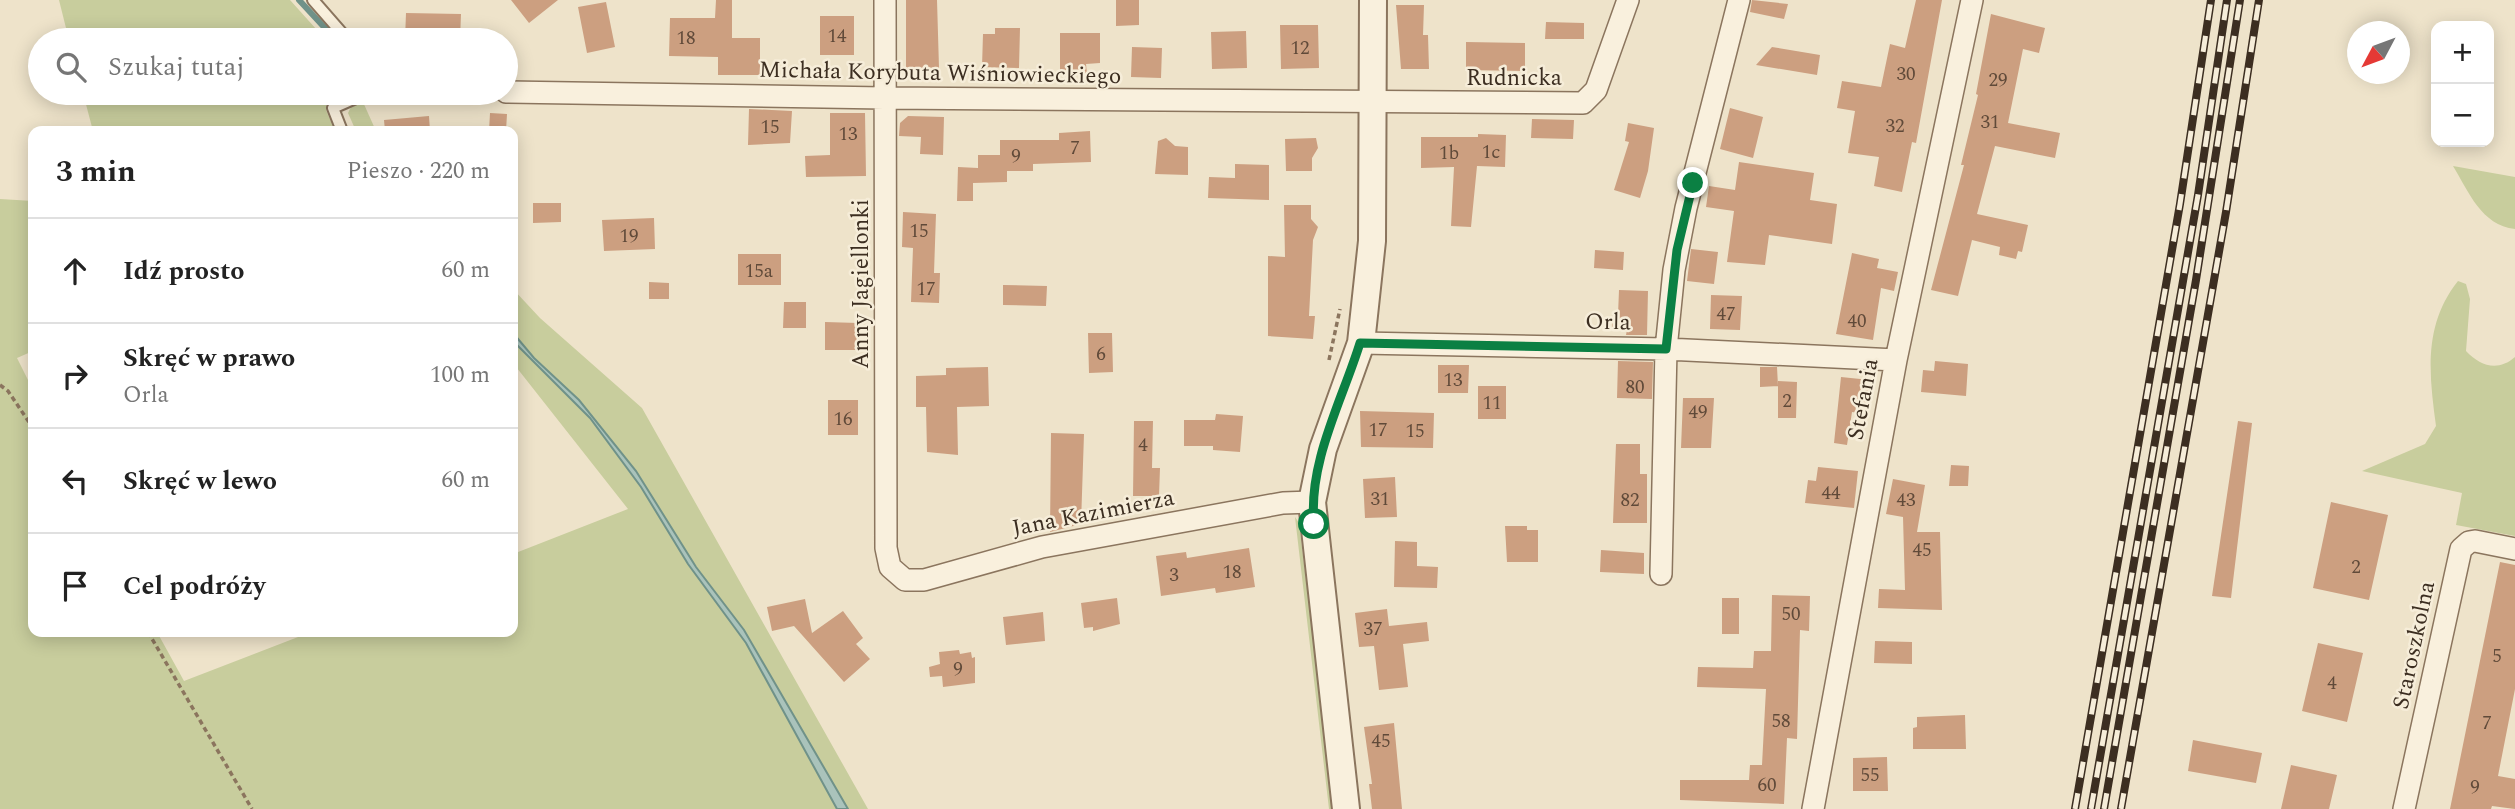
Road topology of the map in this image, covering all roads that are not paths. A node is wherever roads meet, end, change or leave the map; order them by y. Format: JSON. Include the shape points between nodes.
{"nodes":[{"id":1,"x":313,"y":0,"type":"edge"},
{"id":2,"x":885,"y":0,"type":"edge"},
{"id":3,"x":1373,"y":0,"type":"edge"},
{"id":4,"x":1628,"y":0,"type":"edge"},
{"id":5,"x":1739,"y":0,"type":"edge"},
{"id":6,"x":1972,"y":0,"type":"edge"},
{"id":7,"x":338,"y":28,"type":"edge"},
{"id":8,"x":518,"y":92,"type":"edge"},
{"id":9,"x":884,"y":99,"type":"junction"},
{"id":10,"x":1374,"y":103,"type":"junction"},
{"id":11,"x":339,"y":105,"type":"edge"},
{"id":12,"x":340,"y":126,"type":"edge"},
{"id":13,"x":1360,"y":343,"type":"junction"},
{"id":14,"x":1666,"y":349,"type":"junction"},
{"id":15,"x":1896,"y":360,"type":"junction"},
{"id":16,"x":1312,"y":502,"type":"junction"},
{"id":17,"x":2515,"y":549,"type":"edge"},
{"id":18,"x":890,"y":567,"type":"joint"},
{"id":19,"x":1661,"y":574,"type":"dead end"},
{"id":20,"x":1346,"y":809,"type":"edge"},
{"id":21,"x":1812,"y":809,"type":"edge"},
{"id":22,"x":2404,"y":809,"type":"edge"}],
"edges":[{"from":1,"to":7,"type":"lane"},
{"from":2,"to":9,"type":"street","name":"Anny Jagiellonki"},
{"from":3,"to":10,"type":"street"},
{"from":4,"to":10,"type":"street","name":"Rudnicka","via":[[1596,90],[1583,103]]},
{"from":5,"to":14,"type":"street","via":[[1680,230]]},
{"from":6,"to":15,"type":"street","name":"Stefania"},
{"from":8,"to":9,"type":"street","name":"Michała Korybuta Wiśniowieckiego"},
{"from":9,"to":10,"type":"street","name":"Michała Korybuta Wiśniowieckiego"},
{"from":9,"to":18,"type":"street","name":"Anny Jagiellonki","via":[[886,548]]},
{"from":10,"to":13,"type":"street","via":[[1372,242]]},
{"from":11,"to":12,"type":"lane","via":[[333,108]]},
{"from":13,"to":14,"type":"street","name":"Orla"},
{"from":13,"to":16,"type":"street","via":[[1323,449]]},
{"from":14,"to":15,"type":"street","name":"Orla"},
{"from":14,"to":19,"type":"street"},
{"from":15,"to":21,"type":"street","name":"Stefania"},
{"from":16,"to":18,"type":"street","name":"Jana Kazimierza","via":[[1283,503],[1042,547],[924,580],[905,580]]},
{"from":16,"to":20,"type":"street"},
{"from":17,"to":22,"type":"street","name":"Staroszkolna","via":[[2475,541],[2461,549]]}]}
